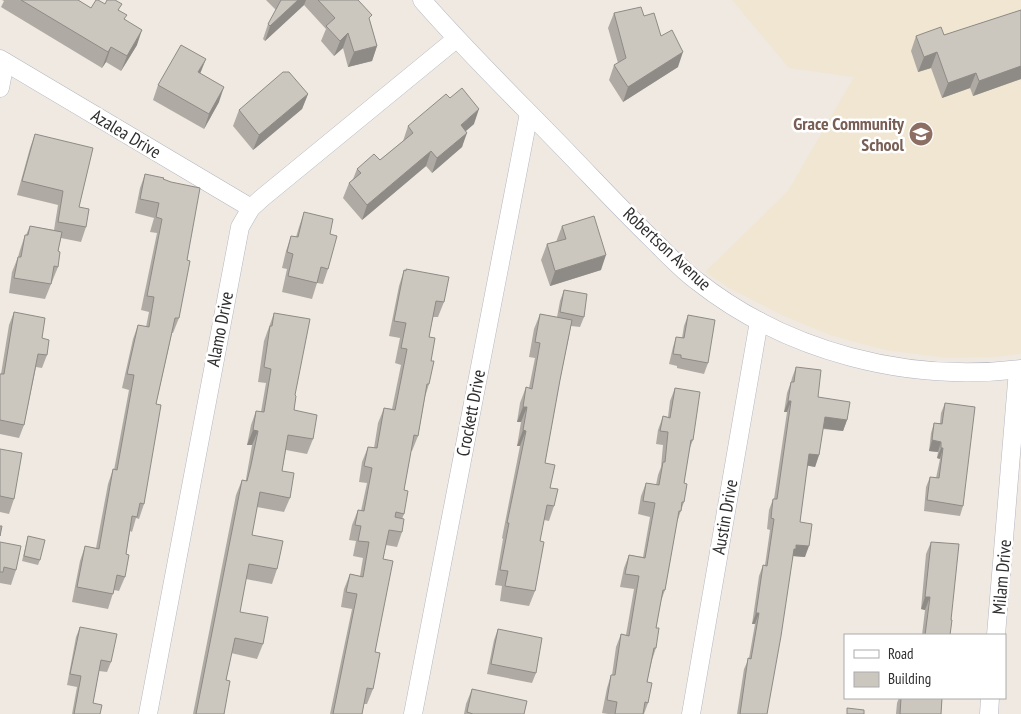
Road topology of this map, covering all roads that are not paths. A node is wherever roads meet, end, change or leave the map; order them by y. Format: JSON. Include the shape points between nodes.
{"nodes":[{"id":1,"x":422,"y":0,"type":"edge"},
{"id":2,"x":456,"y":39,"type":"junction"},
{"id":3,"x":2,"y":61,"type":"edge"},
{"id":4,"x":0,"y":88,"type":"edge"},
{"id":5,"x":529,"y":113,"type":"junction"},
{"id":6,"x":251,"y":208,"type":"junction"},
{"id":7,"x":760,"y":321,"type":"junction"},
{"id":8,"x":1020,"y":370,"type":"edge"},
{"id":9,"x":996,"y":634,"type":"edge"},
{"id":10,"x":990,"y":699,"type":"edge"},
{"id":11,"x":148,"y":714,"type":"edge"},
{"id":12,"x":413,"y":714,"type":"edge"},
{"id":13,"x":691,"y":714,"type":"edge"},
{"id":14,"x":989,"y":714,"type":"edge"}],
"edges":[{"from":1,"to":2,"type":"street","name":"Robertson Avenue"},
{"from":2,"to":5,"type":"street","name":"Robertson Avenue"},
{"from":2,"to":6,"type":"street","name":"Alamo Drive"},
{"from":3,"to":4,"type":"street"},
{"from":3,"to":6,"type":"street","name":"Azalea Drive"},
{"from":5,"to":7,"type":"street","name":"Robertson Avenue","via":[[679,266]]},
{"from":5,"to":12,"type":"street","name":"Crockett Drive"},
{"from":6,"to":11,"type":"street","name":"Alamo Drive","via":[[237,238]]},
{"from":7,"to":8,"type":"street","name":"Robertson Avenue","via":[[821,348],[882,364],[954,372]]},
{"from":7,"to":13,"type":"street","name":"Austin Drive"},
{"from":8,"to":9,"type":"street","name":"Milam Drive"},
{"from":10,"to":14,"type":"street"}]}
